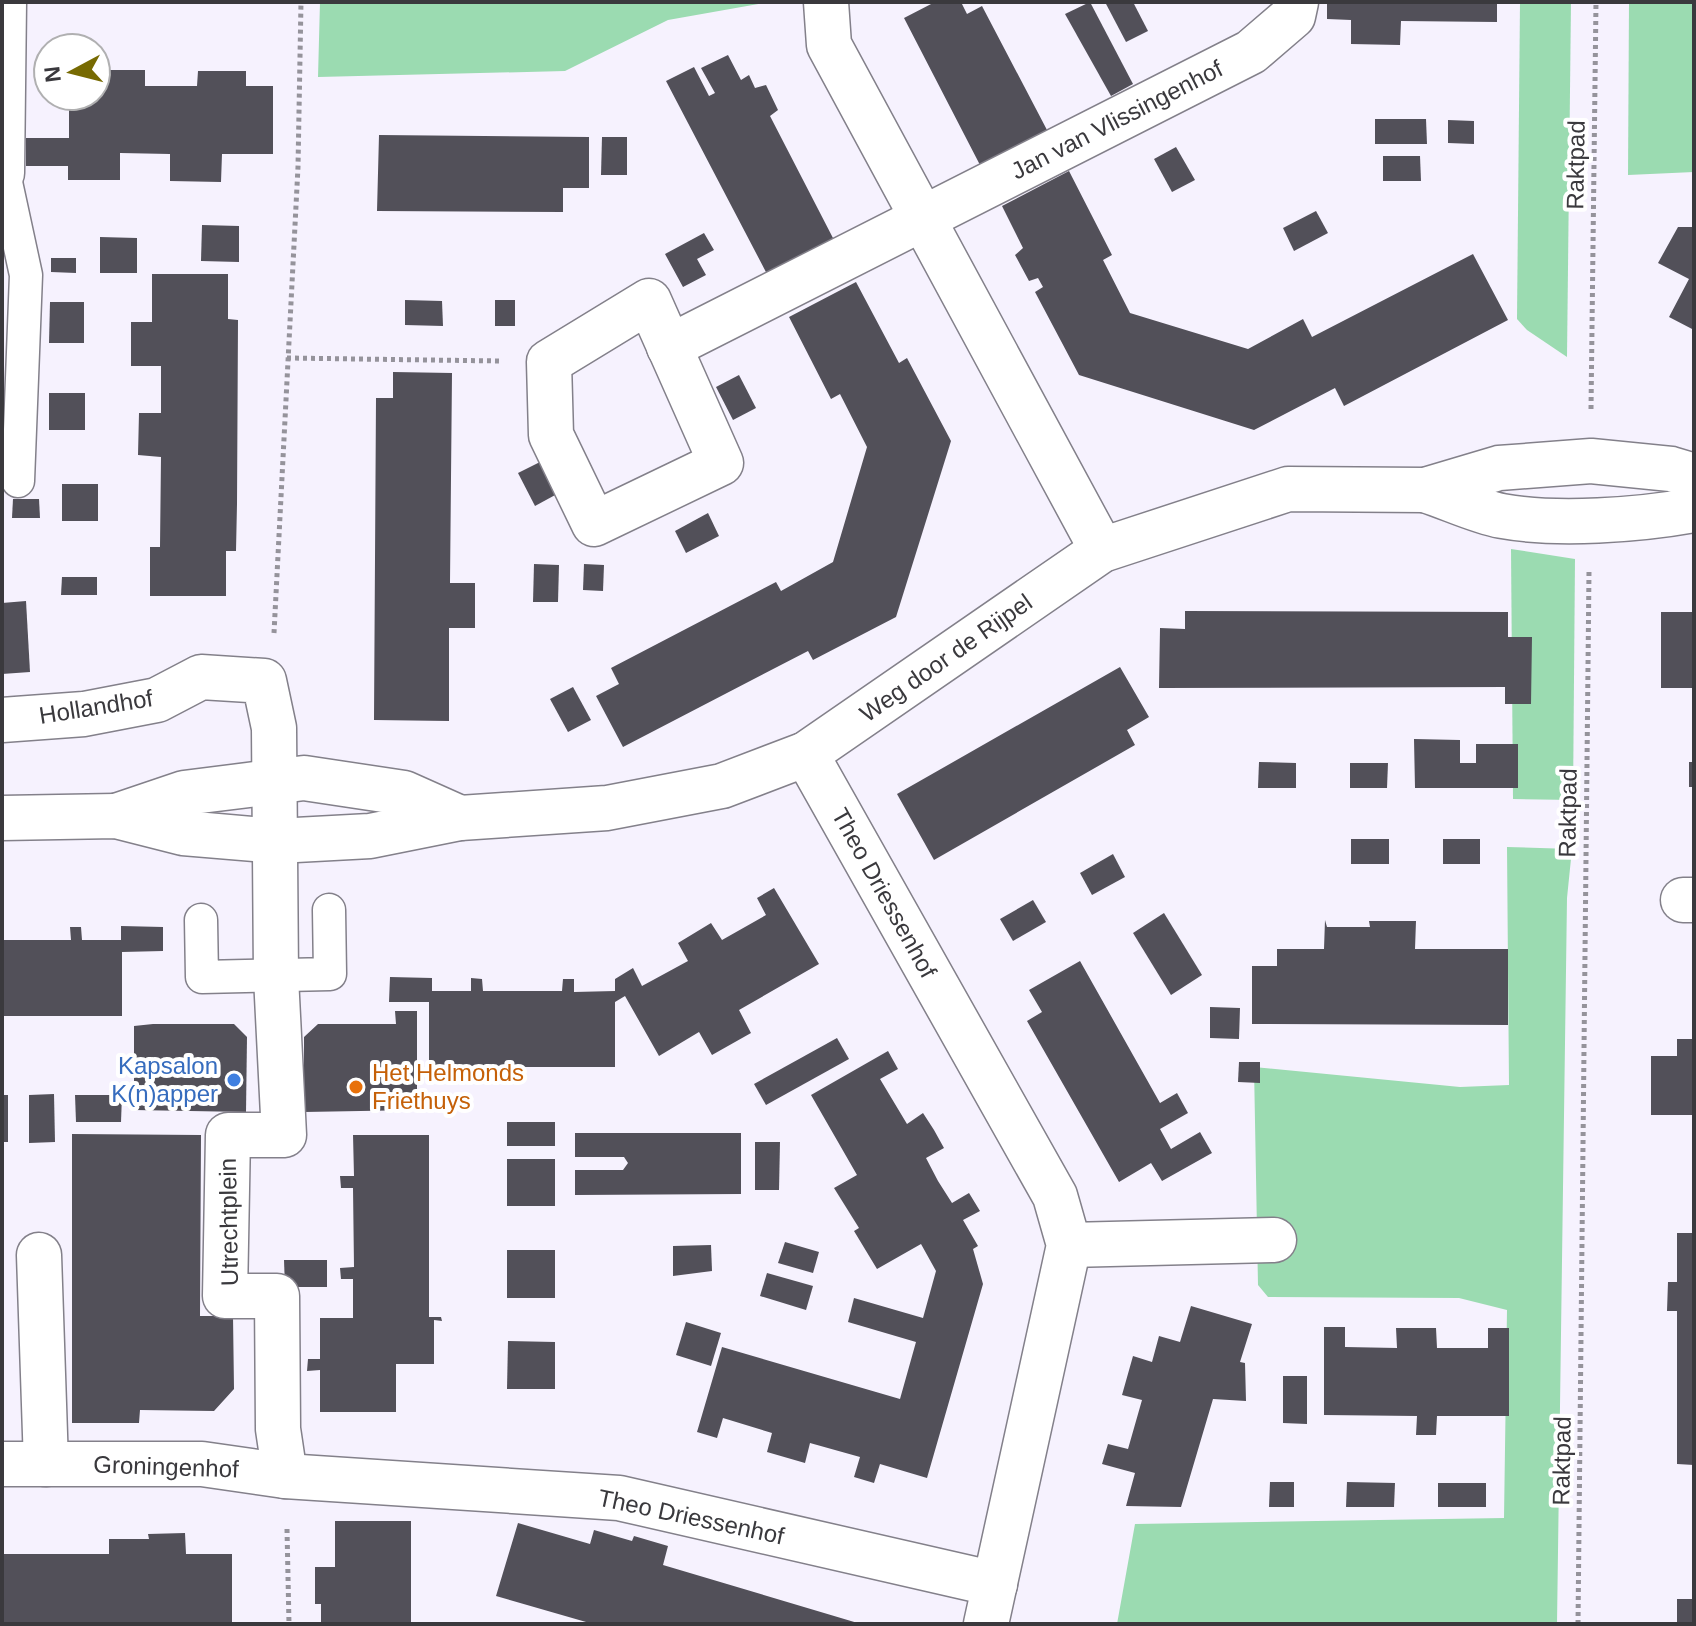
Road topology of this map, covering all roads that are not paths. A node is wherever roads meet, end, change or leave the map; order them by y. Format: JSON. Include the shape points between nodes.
{"nodes":[{"id":1,"x":4,"y":2,"type":"edge"},
{"id":2,"x":826,"y":2,"type":"edge"},
{"id":3,"x":1296,"y":2,"type":"edge"},
{"id":4,"x":3,"y":173,"type":"edge"},
{"id":5,"x":921,"y":219,"type":"junction"},
{"id":6,"x":669,"y":347,"type":"junction"},
{"id":7,"x":1694,"y":476,"type":"edge"},
{"id":8,"x":18,"y":481,"type":"dead end"},
{"id":9,"x":1425,"y":490,"type":"junction"},
{"id":10,"x":1694,"y":510,"type":"edge"},
{"id":11,"x":1102,"y":550,"type":"junction"},
{"id":12,"x":2,"y":720,"type":"edge"},
{"id":13,"x":806,"y":754,"type":"junction"},
{"id":14,"x":275,"y":782,"type":"junction"},
{"id":15,"x":116,"y":816,"type":"junction"},
{"id":16,"x":2,"y":818,"type":"edge"},
{"id":17,"x":460,"y":818,"type":"junction"},
{"id":18,"x":277,"y":841,"type":"junction"},
{"id":19,"x":329,"y":910,"type":"dead end"},
{"id":20,"x":201,"y":920,"type":"dead end"},
{"id":21,"x":276,"y":977,"type":"junction"},
{"id":22,"x":1274,"y":1240,"type":"dead end"},
{"id":23,"x":1069,"y":1245,"type":"junction"},
{"id":24,"x":39,"y":1255,"type":"dead end"},
{"id":25,"x":2,"y":1464,"type":"edge"},
{"id":26,"x":46,"y":1464,"type":"junction"},
{"id":27,"x":285,"y":1476,"type":"junction"},
{"id":28,"x":991,"y":1604,"type":"edge"}],
"edges":[{"from":1,"to":4,"type":"street"},
{"from":2,"to":5,"type":"street","via":[[829,45]]},
{"from":3,"to":5,"type":"street","name":"Jan van Vlissingenhof","via":[[1293,16],[1251,52]]},
{"from":4,"to":8,"type":"lane","via":[[26,275]]},
{"from":5,"to":6,"type":"street","name":"Jan van Vlissingenhof"},
{"from":5,"to":11,"type":"street"},
{"from":6,"to":6,"type":"street","via":[[721,463],[594,524],[551,435],[549,362],[649,301]]},
{"from":7,"to":9,"type":"street","name":"Weg door de Rijpel","via":[[1591,461],[1499,468]]},
{"from":9,"to":10,"type":"street","name":"Weg door de Rijpel","via":[[1502,516],[1589,520]]},
{"from":9,"to":11,"type":"street","name":"Weg door de Rijpel","via":[[1288,489]]},
{"from":11,"to":13,"type":"street","name":"Weg door de Rijpel"},
{"from":12,"to":14,"type":"street","name":"Hollandhof","via":[[84,714],[157,700],[201,677],[264,681],[274,728]]},
{"from":13,"to":17,"type":"street","name":"Weg door de Rijpel","via":[[722,786],[607,808]]},
{"from":13,"to":23,"type":"street","name":"Theo Driessenhof","via":[[1055,1196]]},
{"from":14,"to":15,"type":"street","name":"Weg door de Rijpel","via":[[184,793]]},
{"from":14,"to":17,"type":"street","name":"Weg door de Rijpel","via":[[304,778],[404,793]]},
{"from":14,"to":18,"type":"street"},
{"from":15,"to":16,"type":"street","name":"Weg door de Rijpel"},
{"from":15,"to":18,"type":"street","name":"Weg door de Rijpel","via":[[183,833]]},
{"from":17,"to":18,"type":"street","name":"Weg door de Rijpel","via":[[370,836]]},
{"from":18,"to":21,"type":"street","name":"Utrechtplein"},
{"from":19,"to":21,"type":"lane","via":[[330,974]]},
{"from":20,"to":21,"type":"lane","via":[[202,977]]},
{"from":21,"to":27,"type":"street","name":"Utrechtplein","via":[[284,1135],[228,1135],[225,1296],[277,1296],[278,1429]]},
{"from":22,"to":23,"type":"street"},
{"from":23,"to":28,"type":"street","name":"Theo Driessenhof"},
{"from":24,"to":26,"type":"street"},
{"from":25,"to":26,"type":"street","name":"Groningenhof"},
{"from":26,"to":27,"type":"street","name":"Groningenhof","via":[[202,1464]]},
{"from":27,"to":28,"type":"street","name":"Theo Driessenhof","via":[[619,1498]]}]}
